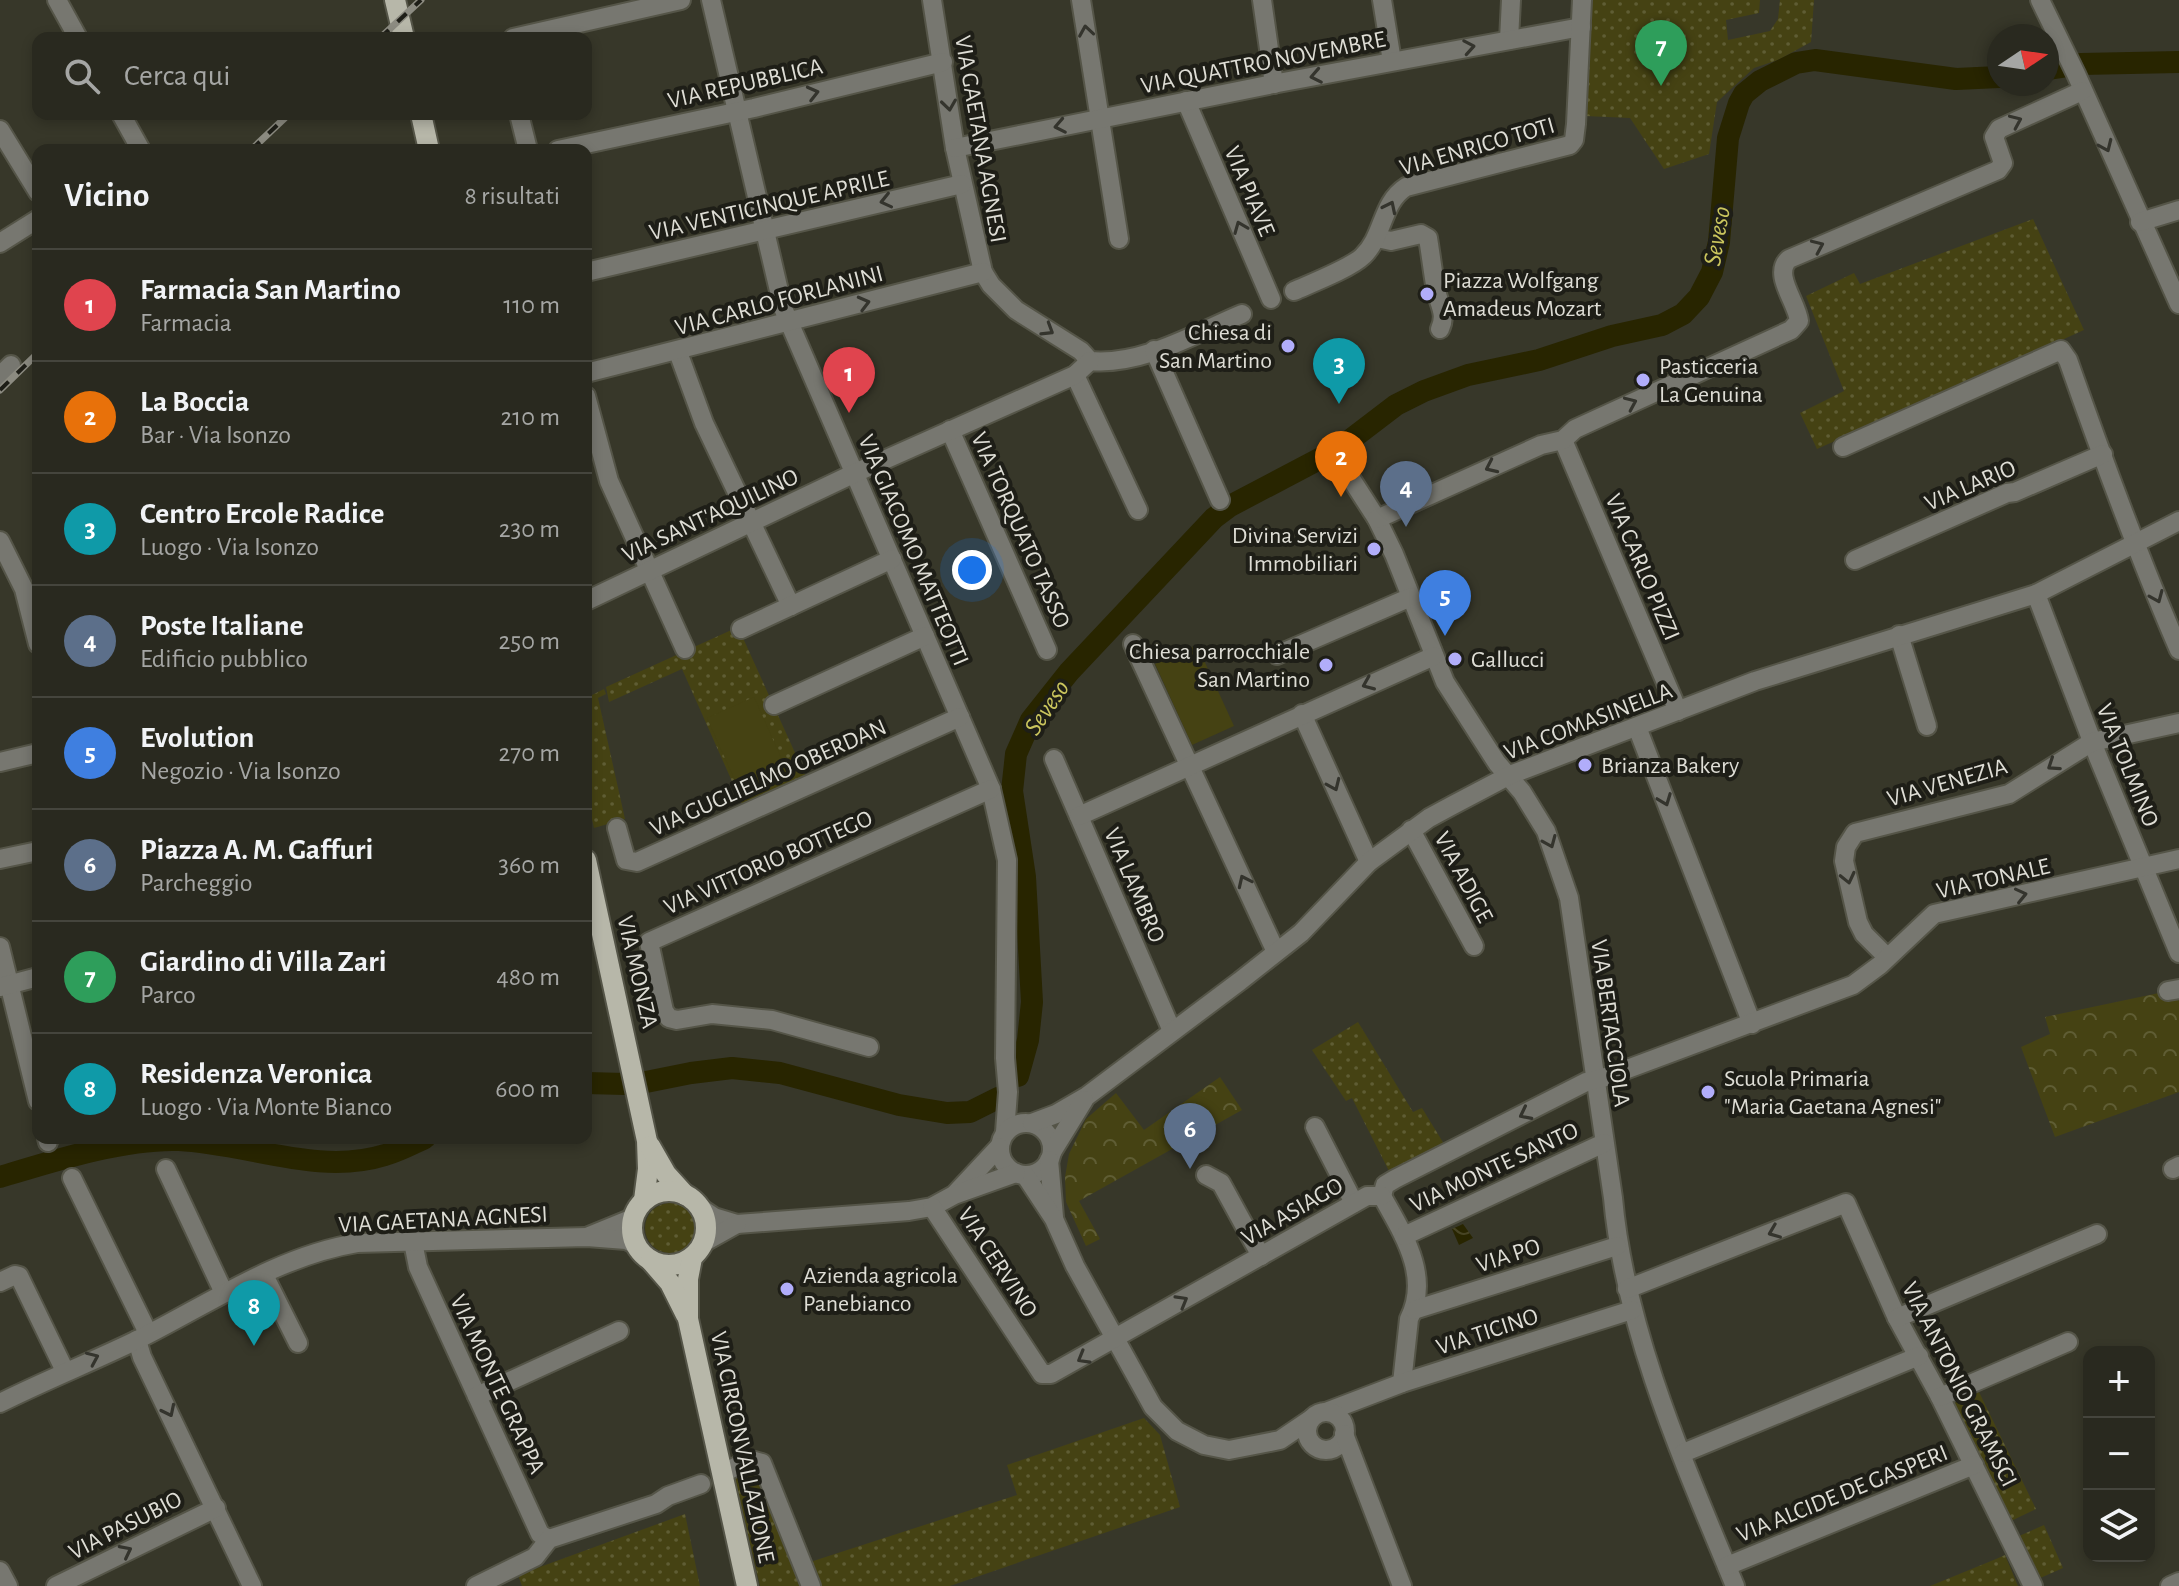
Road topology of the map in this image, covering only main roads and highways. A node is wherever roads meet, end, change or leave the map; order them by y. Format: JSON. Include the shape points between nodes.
{"nodes":[{"id":1,"x":395,"y":0,"type":"edge"},
{"id":2,"x":403,"y":32,"type":"edge"},
{"id":3,"x":422,"y":120,"type":"edge"},
{"id":4,"x":428,"y":144,"type":"edge"},
{"id":5,"x":592,"y":888,"type":"edge"},
{"id":6,"x":647,"y":1141,"type":"junction"},
{"id":7,"x":692,"y":1201,"type":"junction"},
{"id":8,"x":639,"y":1209,"type":"junction"},
{"id":9,"x":697,"y":1251,"type":"junction"},
{"id":10,"x":651,"y":1261,"type":"junction"},
{"id":11,"x":688,"y":1319,"type":"junction"},
{"id":12,"x":747,"y":1586,"type":"edge"}],
"edges":[{"from":1,"to":2,"type":"main road"},
{"from":3,"to":4,"type":"main road"},
{"from":5,"to":6,"type":"main road","name":"VIA MONZA"},
{"from":6,"to":7,"type":"main road","via":[[666,1174]]},
{"from":6,"to":8,"type":"main road","via":[[648,1169]]},
{"from":7,"to":8,"type":"main road","via":[[664,1191]]},
{"from":7,"to":9,"type":"main road","via":[[706,1229]]},
{"from":8,"to":10,"type":"main road","via":[[632,1231],[635,1244]]},
{"from":9,"to":10,"type":"main road","via":[[672,1265]]},
{"from":9,"to":11,"type":"main road","name":"VIA CIRCONVALLAZIONE","via":[[688,1279]]},
{"from":10,"to":11,"type":"main road","name":"VIA CIRCONVALLAZIONE","via":[[670,1283]]},
{"from":11,"to":12,"type":"main road","name":"VIA CIRCONVALLAZIONE"}]}
